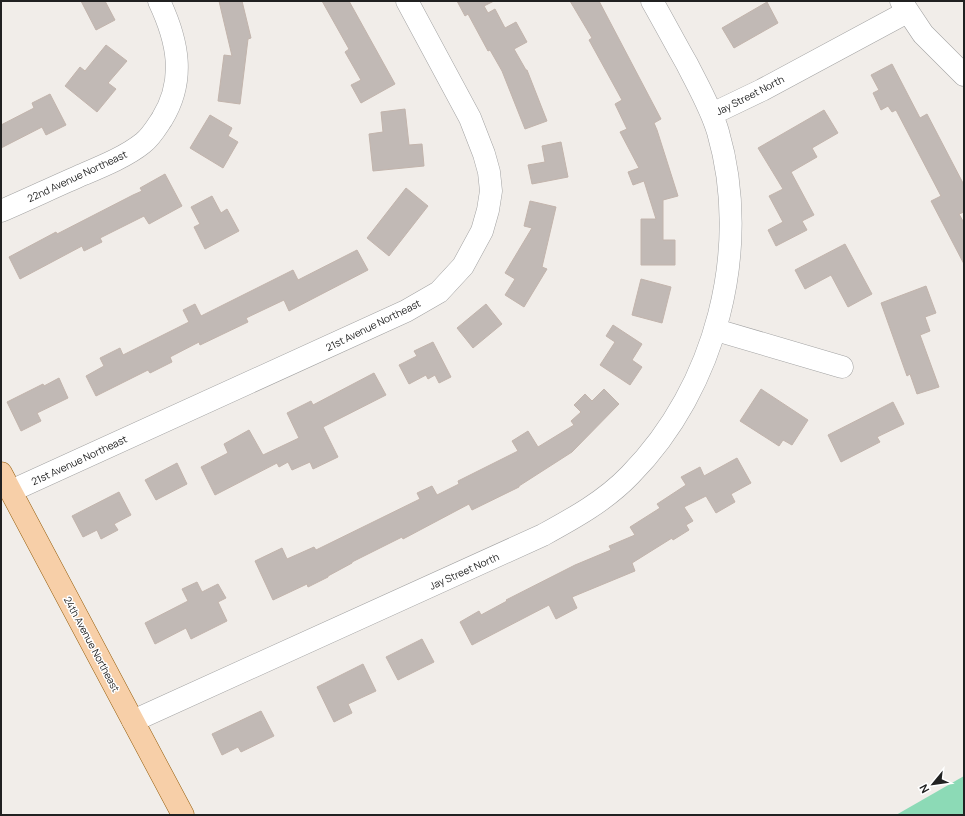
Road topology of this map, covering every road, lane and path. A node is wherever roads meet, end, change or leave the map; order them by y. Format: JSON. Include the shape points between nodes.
{"nodes":[{"id":1,"x":159,"y":1,"type":"edge"},
{"id":2,"x":407,"y":1,"type":"edge"},
{"id":3,"x":652,"y":1,"type":"edge"},
{"id":4,"x":904,"y":7,"type":"edge"},
{"id":5,"x":964,"y":75,"type":"edge"},
{"id":6,"x":712,"y":114,"type":"junction"},
{"id":7,"x":1,"y":211,"type":"edge"},
{"id":8,"x":716,"y":330,"type":"junction"},
{"id":9,"x":842,"y":367,"type":"dead end"},
{"id":10,"x":6,"y":482,"type":"edge"},
{"id":11,"x":133,"y":721,"type":"junction"},
{"id":12,"x":183,"y":815,"type":"edge"}],
"edges":[{"from":1,"to":7,"type":"street","name":"22nd Avenue Northeast","via":[[169,22],[178,59],[177,79],[172,98],[155,130],[143,143],[113,161]]},
{"from":2,"to":10,"type":"street","name":"21st Avenue Northeast","via":[[470,118],[489,172],[491,191],[488,210],[482,231],[464,266],[439,292],[406,311]]},
{"from":3,"to":6,"type":"street"},
{"from":4,"to":5,"type":"street","name":"Jay Street North","via":[[923,34]]},
{"from":4,"to":6,"type":"street","name":"Jay Street North","via":[[762,90]]},
{"from":6,"to":8,"type":"street","name":"Jay Street North","via":[[727,175],[731,230],[726,284]]},
{"from":8,"to":9,"type":"street"},
{"from":8,"to":11,"type":"street","name":"Jay Street North","via":[[682,407],[658,443],[631,475],[578,516],[543,535]]},
{"from":10,"to":11,"type":"main road","name":"24th Avenue Northeast"},
{"from":11,"to":12,"type":"main road","name":"24th Avenue Northeast"}]}
